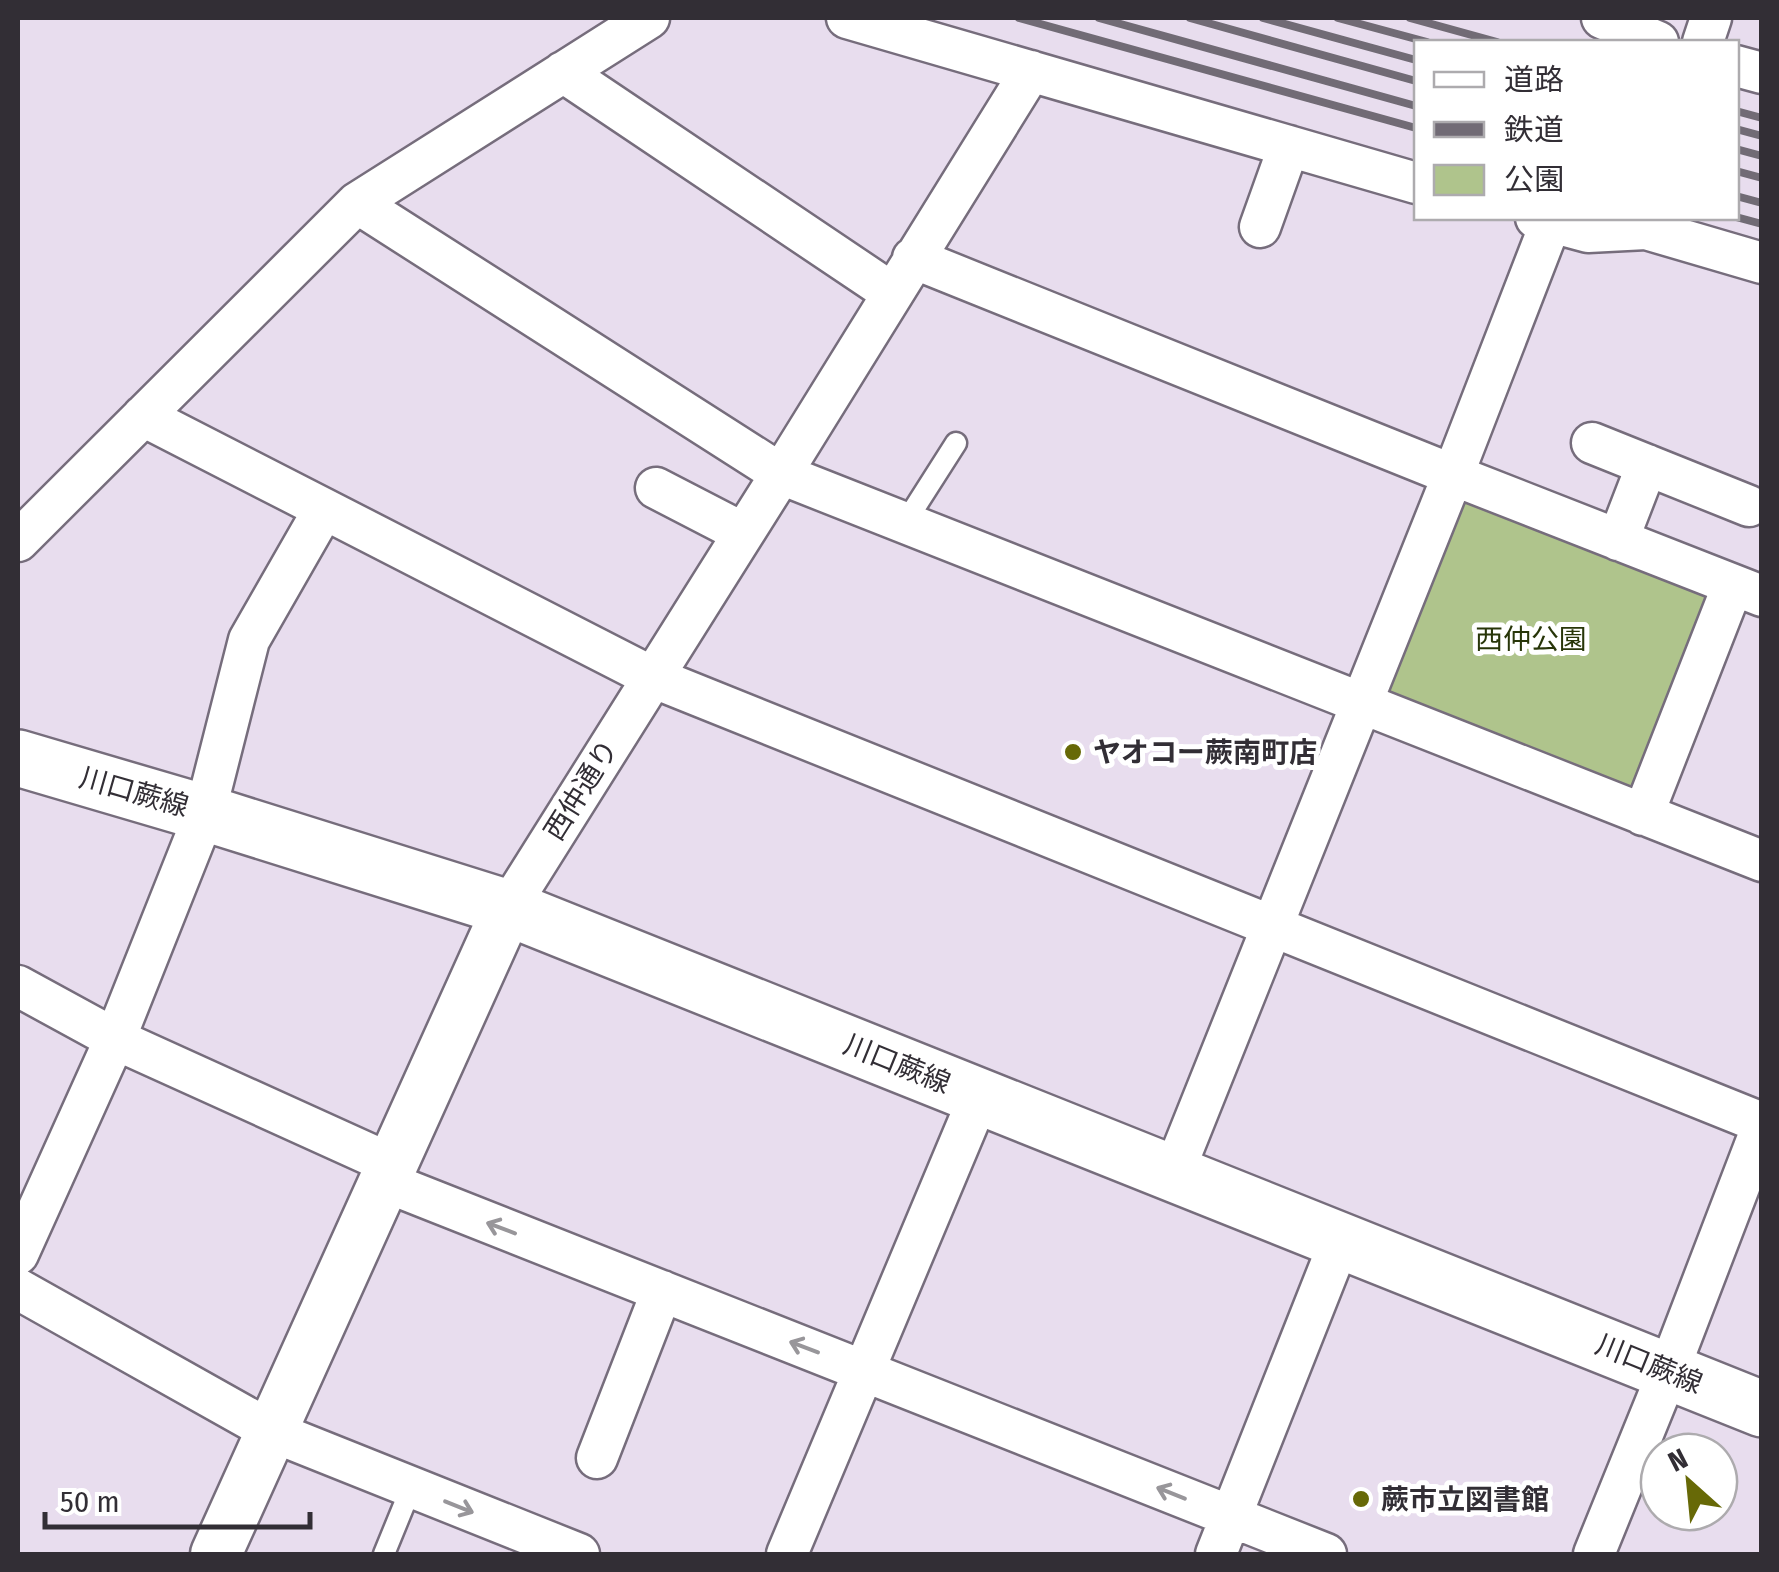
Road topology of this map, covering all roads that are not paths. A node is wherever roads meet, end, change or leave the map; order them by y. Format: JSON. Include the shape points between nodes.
{"nodes":[{"id":1,"x":649,"y":18,"type":"edge"},
{"id":2,"x":847,"y":18,"type":"edge"},
{"id":3,"x":1602,"y":18,"type":"edge"},
{"id":4,"x":1653,"y":40,"type":"edge"},
{"id":5,"x":1031,"y":71,"type":"junction"},
{"id":6,"x":563,"y":72,"type":"junction"},
{"id":7,"x":1289,"y":146,"type":"junction"},
{"id":8,"x":1414,"y":181,"type":"edge"},
{"id":9,"x":356,"y":204,"type":"junction"},
{"id":10,"x":1544,"y":220,"type":"edge"},
{"id":11,"x":1260,"y":227,"type":"dead end"},
{"id":12,"x":913,"y":258,"type":"junction"},
{"id":13,"x":1762,"y":264,"type":"edge"},
{"id":14,"x":892,"y":294,"type":"junction"},
{"id":15,"x":144,"y":416,"type":"junction"},
{"id":16,"x":956,"y":443,"type":"dead end"},
{"id":17,"x":1592,"y":443,"type":"dead end"},
{"id":18,"x":1648,"y":465,"type":"junction"},
{"id":19,"x":782,"y":474,"type":"junction"},
{"id":20,"x":1453,"y":476,"type":"junction"},
{"id":21,"x":656,"y":488,"type":"dead end"},
{"id":22,"x":1750,"y":506,"type":"dead end"},
{"id":23,"x":324,"y":509,"type":"junction"},
{"id":24,"x":905,"y":522,"type":"junction"},
{"id":25,"x":743,"y":534,"type":"junction"},
{"id":26,"x":1618,"y":540,"type":"junction"},
{"id":27,"x":18,"y":541,"type":"edge"},
{"id":28,"x":1747,"y":590,"type":"edge"},
{"id":29,"x":652,"y":677,"type":"junction"},
{"id":30,"x":1362,"y":705,"type":"junction"},
{"id":31,"x":18,"y":758,"type":"edge"},
{"id":32,"x":205,"y":813,"type":"junction"},
{"id":33,"x":1643,"y":814,"type":"junction"},
{"id":34,"x":1762,"y":862,"type":"edge"},
{"id":35,"x":508,"y":908,"type":"junction"},
{"id":36,"x":1271,"y":927,"type":"junction"},
{"id":37,"x":18,"y":986,"type":"edge"},
{"id":38,"x":114,"y":1040,"type":"junction"},
{"id":39,"x":979,"y":1097,"type":"junction"},
{"id":40,"x":1762,"y":1125,"type":"edge"},
{"id":41,"x":389,"y":1174,"type":"junction"},
{"id":42,"x":1173,"y":1174,"type":"junction"},
{"id":43,"x":1340,"y":1241,"type":"junction"},
{"id":44,"x":18,"y":1254,"type":"edge"},
{"id":45,"x":18,"y":1289,"type":"edge"},
{"id":46,"x":662,"y":1291,"type":"junction"},
{"id":47,"x":865,"y":1371,"type":"junction"},
{"id":48,"x":1668,"y":1372,"type":"junction"},
{"id":49,"x":1762,"y":1409,"type":"edge"},
{"id":50,"x":271,"y":1431,"type":"junction"},
{"id":51,"x":597,"y":1458,"type":"dead end"},
{"id":52,"x":411,"y":1488,"type":"junction"},
{"id":53,"x":1232,"y":1517,"type":"junction"},
{"id":54,"x":511,"y":1542,"type":"edge"},
{"id":55,"x":216,"y":1554,"type":"edge"},
{"id":56,"x":384,"y":1554,"type":"edge"},
{"id":57,"x":579,"y":1554,"type":"edge"},
{"id":58,"x":787,"y":1554,"type":"edge"},
{"id":59,"x":1216,"y":1554,"type":"edge"},
{"id":60,"x":1326,"y":1554,"type":"edge"},
{"id":61,"x":1594,"y":1554,"type":"edge"}],
"edges":[{"from":1,"to":6,"type":"street"},
{"from":2,"to":5,"type":"street"},
{"from":3,"to":4,"type":"street"},
{"from":5,"to":7,"type":"street"},
{"from":5,"to":12,"type":"street","name":"西仲通り"},
{"from":6,"to":9,"type":"street"},
{"from":6,"to":14,"type":"street"},
{"from":7,"to":8,"type":"street"},
{"from":7,"to":11,"type":"street"},
{"from":9,"to":15,"type":"street"},
{"from":9,"to":19,"type":"street"},
{"from":10,"to":13,"type":"street","via":[[1588,232],[1646,230]]},
{"from":10,"to":20,"type":"street"},
{"from":12,"to":14,"type":"street","name":"西仲通り"},
{"from":12,"to":20,"type":"street"},
{"from":14,"to":19,"type":"street","name":"西仲通り"},
{"from":15,"to":23,"type":"street"},
{"from":15,"to":27,"type":"street"},
{"from":16,"to":24,"type":"lane"},
{"from":17,"to":18,"type":"street"},
{"from":18,"to":22,"type":"street"},
{"from":18,"to":26,"type":"street"},
{"from":19,"to":24,"type":"street"},
{"from":19,"to":25,"type":"street","name":"西仲通り"},
{"from":20,"to":26,"type":"street"},
{"from":20,"to":30,"type":"street"},
{"from":21,"to":25,"type":"street"},
{"from":23,"to":29,"type":"street"},
{"from":23,"to":32,"type":"street","via":[[249,640]]},
{"from":24,"to":30,"type":"street"},
{"from":25,"to":29,"type":"street","name":"西仲通り"},
{"from":26,"to":28,"type":"street"},
{"from":28,"to":33,"type":"street"},
{"from":29,"to":35,"type":"street","name":"西仲通り"},
{"from":29,"to":36,"type":"street"},
{"from":30,"to":33,"type":"street"},
{"from":30,"to":36,"type":"street"},
{"from":31,"to":32,"type":"main road","name":"川口蕨線"},
{"from":32,"to":35,"type":"main road","name":"川口蕨線"},
{"from":32,"to":38,"type":"street"},
{"from":33,"to":34,"type":"street"},
{"from":35,"to":39,"type":"main road","name":"川口蕨線"},
{"from":35,"to":41,"type":"street","name":"西仲通り"},
{"from":36,"to":40,"type":"street"},
{"from":36,"to":42,"type":"street"},
{"from":37,"to":38,"type":"street"},
{"from":38,"to":41,"type":"street"},
{"from":38,"to":44,"type":"street"},
{"from":39,"to":42,"type":"main road","name":"川口蕨線"},
{"from":39,"to":47,"type":"street"},
{"from":40,"to":48,"type":"street"},
{"from":46,"to":41,"type":"street","one_way":true},
{"from":41,"to":50,"type":"street","name":"西仲通り"},
{"from":42,"to":43,"type":"main road","name":"川口蕨線"},
{"from":43,"to":48,"type":"main road","name":"川口蕨線"},
{"from":43,"to":53,"type":"street"},
{"from":45,"to":50,"type":"street"},
{"from":47,"to":46,"type":"street","one_way":true},
{"from":46,"to":51,"type":"street"},
{"from":53,"to":47,"type":"street","one_way":true},
{"from":47,"to":58,"type":"street"},
{"from":48,"to":49,"type":"main road","name":"川口蕨線"},
{"from":48,"to":61,"type":"street"},
{"from":50,"to":52,"type":"street"},
{"from":50,"to":55,"type":"street","name":"西仲通り"},
{"from":52,"to":54,"type":"street","one_way":true},
{"from":52,"to":56,"type":"lane"},
{"from":53,"to":59,"type":"street"},
{"from":53,"to":60,"type":"street"},
{"from":54,"to":57,"type":"street"}]}
